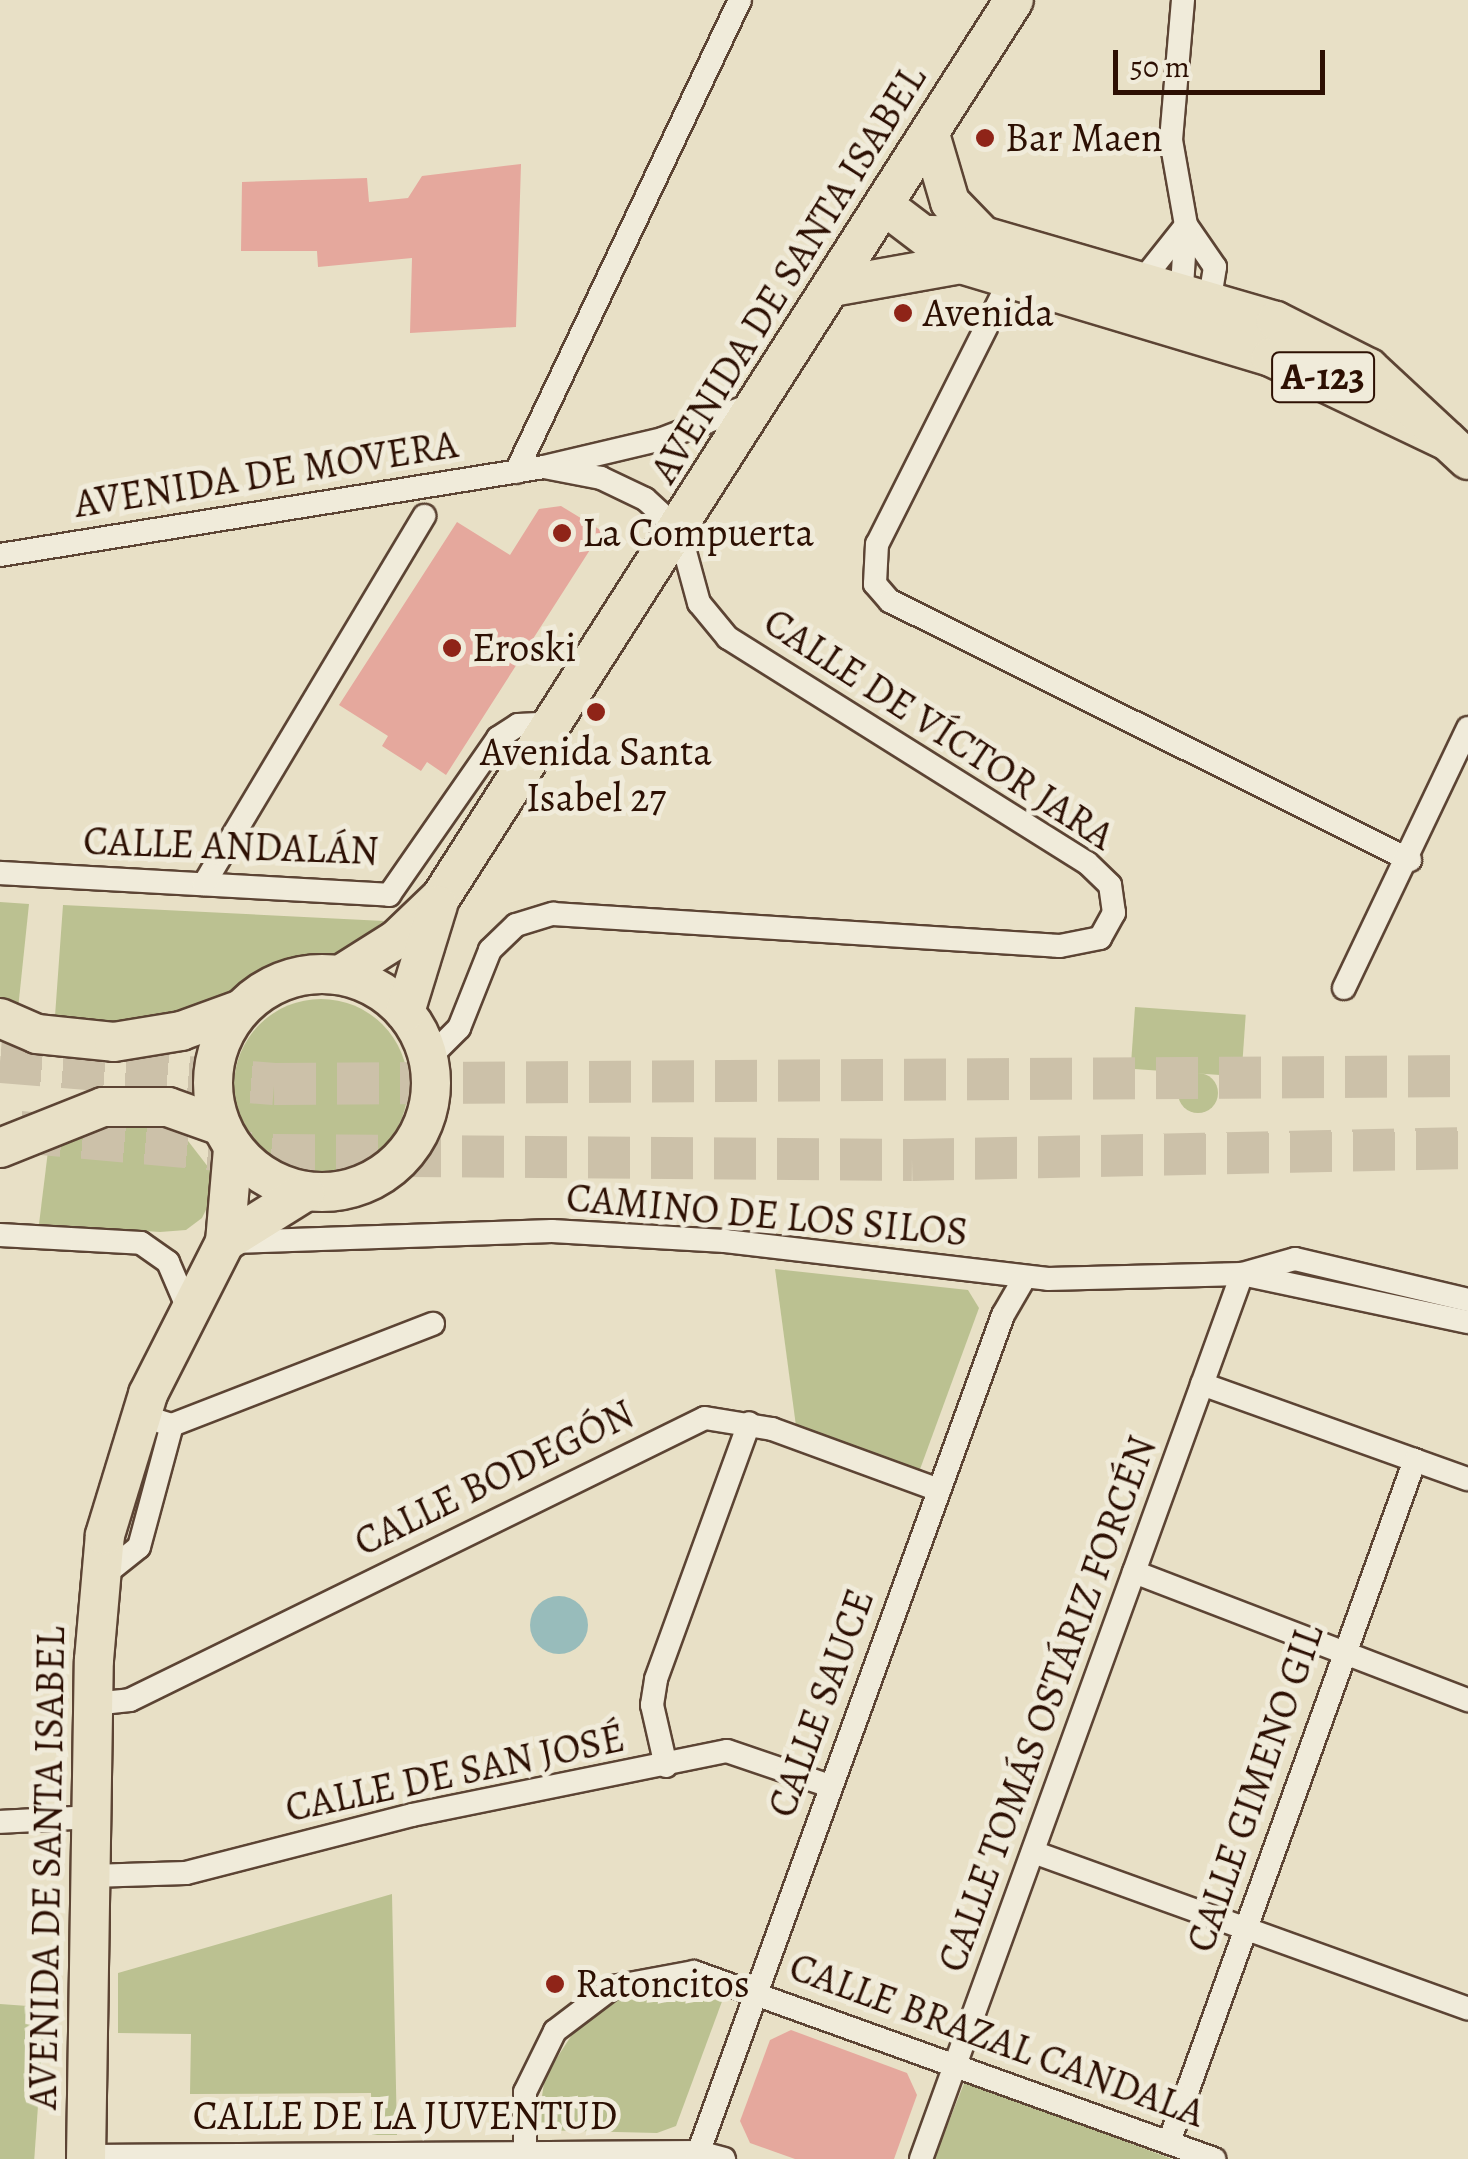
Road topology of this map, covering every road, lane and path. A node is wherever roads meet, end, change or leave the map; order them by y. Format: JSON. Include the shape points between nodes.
{"nodes":[{"id":1,"x":740,"y":0,"type":"edge"},
{"id":2,"x":1014,"y":0,"type":"edge"},
{"id":3,"x":1183,"y":0,"type":"edge"},
{"id":4,"x":930,"y":134,"type":"junction"},
{"id":5,"x":885,"y":206,"type":"junction"},
{"id":6,"x":1186,"y":226,"type":"junction"},
{"id":7,"x":972,"y":250,"type":"junction"},
{"id":8,"x":1010,"y":280,"type":"junction"},
{"id":9,"x":1141,"y":282,"type":"junction"},
{"id":10,"x":832,"y":288,"type":"junction"},
{"id":11,"x":1195,"y":308,"type":"junction"},
{"id":12,"x":761,"y":401,"type":"junction"},
{"id":13,"x":1458,"y":450,"type":"edge"},
{"id":14,"x":544,"y":467,"type":"junction"},
{"id":15,"x":516,"y":472,"type":"junction"},
{"id":16,"x":424,"y":516,"type":"dead end"},
{"id":17,"x":679,"y":530,"type":"junction"},
{"id":18,"x":0,"y":555,"type":"edge"},
{"id":19,"x":554,"y":723,"type":"junction"},
{"id":20,"x":1468,"y":728,"type":"edge"},
{"id":21,"x":1410,"y":860,"type":"junction"},
{"id":22,"x":0,"y":873,"type":"edge"},
{"id":23,"x":204,"y":884,"type":"junction"},
{"id":24,"x":441,"y":897,"type":"junction"},
{"id":25,"x":340,"y":975,"type":"junction"},
{"id":26,"x":1344,"y":988,"type":"dead end"},
{"id":27,"x":240,"y":1010,"type":"junction"},
{"id":28,"x":405,"y":1012,"type":"junction"},
{"id":29,"x":0,"y":1018,"type":"edge"},
{"id":30,"x":428,"y":1059,"type":"junction"},
{"id":31,"x":227,"y":1137,"type":"junction"},
{"id":32,"x":0,"y":1148,"type":"edge"},
{"id":33,"x":306,"y":1192,"type":"junction"},
{"id":34,"x":0,"y":1235,"type":"edge"},
{"id":35,"x":226,"y":1242,"type":"junction"},
{"id":36,"x":1242,"y":1274,"type":"junction"},
{"id":37,"x":1025,"y":1277,"type":"junction"},
{"id":38,"x":1468,"y":1300,"type":"edge"},
{"id":39,"x":190,"y":1310,"type":"junction"},
{"id":40,"x":1468,"y":1322,"type":"edge"},
{"id":41,"x":433,"y":1324,"type":"dead end"},
{"id":42,"x":1202,"y":1384,"type":"junction"},
{"id":43,"x":155,"y":1420,"type":"junction"},
{"id":44,"x":749,"y":1423,"type":"junction"},
{"id":45,"x":1415,"y":1460,"type":"junction"},
{"id":46,"x":1468,"y":1479,"type":"edge"},
{"id":47,"x":938,"y":1490,"type":"junction"},
{"id":48,"x":1134,"y":1572,"type":"junction"},
{"id":49,"x":1342,"y":1652,"type":"junction"},
{"id":50,"x":1468,"y":1700,"type":"edge"},
{"id":51,"x":93,"y":1704,"type":"junction"},
{"id":52,"x":666,"y":1766,"type":"junction"},
{"id":53,"x":830,"y":1786,"type":"junction"},
{"id":54,"x":92,"y":1817,"type":"junction"},
{"id":55,"x":0,"y":1822,"type":"edge"},
{"id":56,"x":1033,"y":1852,"type":"junction"},
{"id":57,"x":91,"y":1876,"type":"junction"},
{"id":58,"x":1245,"y":1929,"type":"junction"},
{"id":59,"x":755,"y":1991,"type":"junction"},
{"id":60,"x":1468,"y":2009,"type":"edge"},
{"id":61,"x":956,"y":2064,"type":"junction"},
{"id":62,"x":1168,"y":2142,"type":"junction"},
{"id":63,"x":697,"y":2155,"type":"edge"},
{"id":64,"x":524,"y":2156,"type":"edge"},
{"id":65,"x":86,"y":2158,"type":"edge"},
{"id":66,"x":724,"y":2159,"type":"edge"},
{"id":67,"x":920,"y":2159,"type":"edge"},
{"id":68,"x":1214,"y":2159,"type":"edge"}],
"edges":[{"from":1,"to":15,"type":"street"},
{"from":2,"to":4,"type":"main road","name":"AVENIDA DE SANTA ISABEL"},
{"from":3,"to":6,"type":"street","via":[[1171,140]]},
{"from":4,"to":5,"type":"main road","name":"AVENIDA DE SANTA ISABEL"},
{"from":4,"to":7,"type":"main road","number":"A-123"},
{"from":5,"to":7,"type":"main road","number":"A-123","via":[[931,235]]},
{"from":5,"to":10,"type":"main road","name":"AVENIDA DE SANTA ISABEL"},
{"from":6,"to":9,"type":"street"},
{"from":6,"to":11,"type":"street"},
{"from":6,"to":11,"type":"street","via":[[1212,256]]},
{"from":7,"to":8,"type":"main road","number":"A-123"},
{"from":7,"to":9,"type":"main road","number":"A-123"},
{"from":7,"to":10,"type":"main road","number":"A-123"},
{"from":8,"to":11,"type":"main road","number":"A-123"},
{"from":8,"to":21,"type":"street","via":[[877,544],[874,584],[890,601]]},
{"from":9,"to":11,"type":"main road","number":"A-123"},
{"from":10,"to":12,"type":"main road","name":"AVENIDA DE SANTA ISABEL"},
{"from":11,"to":13,"type":"main road","number":"A-123"},
{"from":12,"to":14,"type":"street","name":"AVENIDA DE MOVERA","via":[[662,439]]},
{"from":12,"to":17,"type":"main road","name":"AVENIDA DE SANTA ISABEL"},
{"from":14,"to":15,"type":"street","name":"AVENIDA DE MOVERA"},
{"from":14,"to":17,"type":"street","name":"AVENIDA DE MOVERA","via":[[622,486]]},
{"from":15,"to":18,"type":"street","name":"AVENIDA DE MOVERA"},
{"from":16,"to":23,"type":"street"},
{"from":17,"to":19,"type":"main road","name":"AVENIDA DE SANTA ISABEL"},
{"from":17,"to":30,"type":"street","name":"CALLE DE VÍCTOR JARA","via":[[699,602],[728,638],[1101,874],[1115,898],[1100,938],[1060,946],[553,914],[516,926],[490,950],[460,1028]]},
{"from":19,"to":23,"type":"street","name":"CALLE ANDALÁN","via":[[518,726],[498,738],[389,894]]},
{"from":19,"to":24,"type":"main road","name":"AVENIDA DE SANTA ISABEL"},
{"from":20,"to":21,"type":"street"},
{"from":21,"to":26,"type":"street"},
{"from":22,"to":23,"type":"street","name":"CALLE ANDALÁN"},
{"from":24,"to":25,"type":"main road","name":"AVENIDA DE SANTA ISABEL","via":[[396,939]]},
{"from":24,"to":28,"type":"main road","name":"AVENIDA DE SANTA ISABEL"},
{"from":25,"to":27,"type":"main road","via":[[275,984]]},
{"from":25,"to":28,"type":"main road","via":[[370,984]]},
{"from":27,"to":29,"type":"main road","via":[[181,1032],[114,1042],[37,1034]]},
{"from":27,"to":31,"type":"main road","via":[[214,1066]]},
{"from":28,"to":30,"type":"main road"},
{"from":30,"to":33,"type":"main road","via":[[424,1122],[402,1158],[348,1190]]},
{"from":31,"to":32,"type":"main road","via":[[168,1107],[103,1106]]},
{"from":31,"to":33,"type":"main road","via":[[265,1177]]},
{"from":31,"to":35,"type":"main road","name":"AVENIDA DE SANTA ISABEL"},
{"from":33,"to":35,"type":"main road"},
{"from":34,"to":39,"type":"street","via":[[142,1243],[168,1262]]},
{"from":35,"to":37,"type":"street","name":"CAMINO DE LOS SILOS","via":[[552,1232],[725,1241]]},
{"from":35,"to":39,"type":"main road","name":"AVENIDA DE SANTA ISABEL"},
{"from":36,"to":37,"type":"street","name":"CAMINO DE LOS SILOS"},
{"from":36,"to":38,"type":"street","name":"CAMINO DE LOS SILOS","via":[[1295,1260]]},
{"from":36,"to":40,"type":"street","name":"CAMINO DE LOS SILOS"},
{"from":36,"to":42,"type":"street","name":"CALLE TOMÁS OSTÁRIZ FORCÉN"},
{"from":37,"to":47,"type":"street","name":"CALLE SAUCE"},
{"from":39,"to":43,"type":"main road","name":"AVENIDA DE SANTA ISABEL"},
{"from":41,"to":43,"type":"street"},
{"from":42,"to":45,"type":"street"},
{"from":42,"to":48,"type":"street","name":"CALLE TOMÁS OSTÁRIZ FORCÉN"},
{"from":43,"to":51,"type":"main road","name":"AVENIDA DE SANTA ISABEL","via":[[99,1579]]},
{"from":44,"to":47,"type":"street","name":"CALLE BODEGÓN"},
{"from":44,"to":51,"type":"street","name":"CALLE BODEGÓN","via":[[700,1420],[130,1700]]},
{"from":44,"to":52,"type":"street","via":[[656,1679],[652,1704]]},
{"from":45,"to":46,"type":"street"},
{"from":45,"to":49,"type":"street","name":"CALLE GIMENO GIL"},
{"from":47,"to":53,"type":"street","name":"CALLE SAUCE"},
{"from":48,"to":49,"type":"street"},
{"from":48,"to":56,"type":"street","name":"CALLE TOMÁS OSTÁRIZ FORCÉN"},
{"from":49,"to":50,"type":"street"},
{"from":49,"to":58,"type":"street","name":"CALLE GIMENO GIL"},
{"from":51,"to":54,"type":"main road","name":"AVENIDA DE SANTA ISABEL"},
{"from":52,"to":53,"type":"street","name":"CALLE DE SAN JOSÉ","via":[[736,1751]]},
{"from":52,"to":57,"type":"street","name":"CALLE DE SAN JOSÉ","via":[[427,1812],[186,1872]]},
{"from":53,"to":59,"type":"street","name":"CALLE SAUCE"},
{"from":54,"to":55,"type":"street"},
{"from":54,"to":57,"type":"main road","name":"AVENIDA DE SANTA ISABEL"},
{"from":56,"to":58,"type":"street"},
{"from":56,"to":61,"type":"street","name":"CALLE TOMÁS OSTÁRIZ FORCÉN"},
{"from":57,"to":65,"type":"main road","name":"AVENIDA DE SANTA ISABEL"},
{"from":58,"to":60,"type":"street"},
{"from":58,"to":62,"type":"street","name":"CALLE GIMENO GIL"},
{"from":59,"to":61,"type":"street","name":"CALLE BRAZAL CANDALA"},
{"from":59,"to":63,"type":"street","name":"CALLE SAUCE"},
{"from":59,"to":64,"type":"street","name":"CALLE BRAZAL CANDALA","via":[[684,1972],[632,1980],[592,1998],[556,2031],[532,2072],[521,2113]]},
{"from":61,"to":62,"type":"street","name":"CALLE BRAZAL CANDALA"},
{"from":61,"to":67,"type":"street","name":"CALLE TOMÁS OSTÁRIZ FORCÉN"},
{"from":62,"to":68,"type":"street","name":"CALLE BRAZAL CANDALA"},
{"from":63,"to":64,"type":"street","name":"CALLE DE LA JUVENTUD"},
{"from":63,"to":66,"type":"street","name":"CALLE DE LA JUVENTUD"},
{"from":64,"to":65,"type":"street","name":"CALLE DE LA JUVENTUD"}]}
